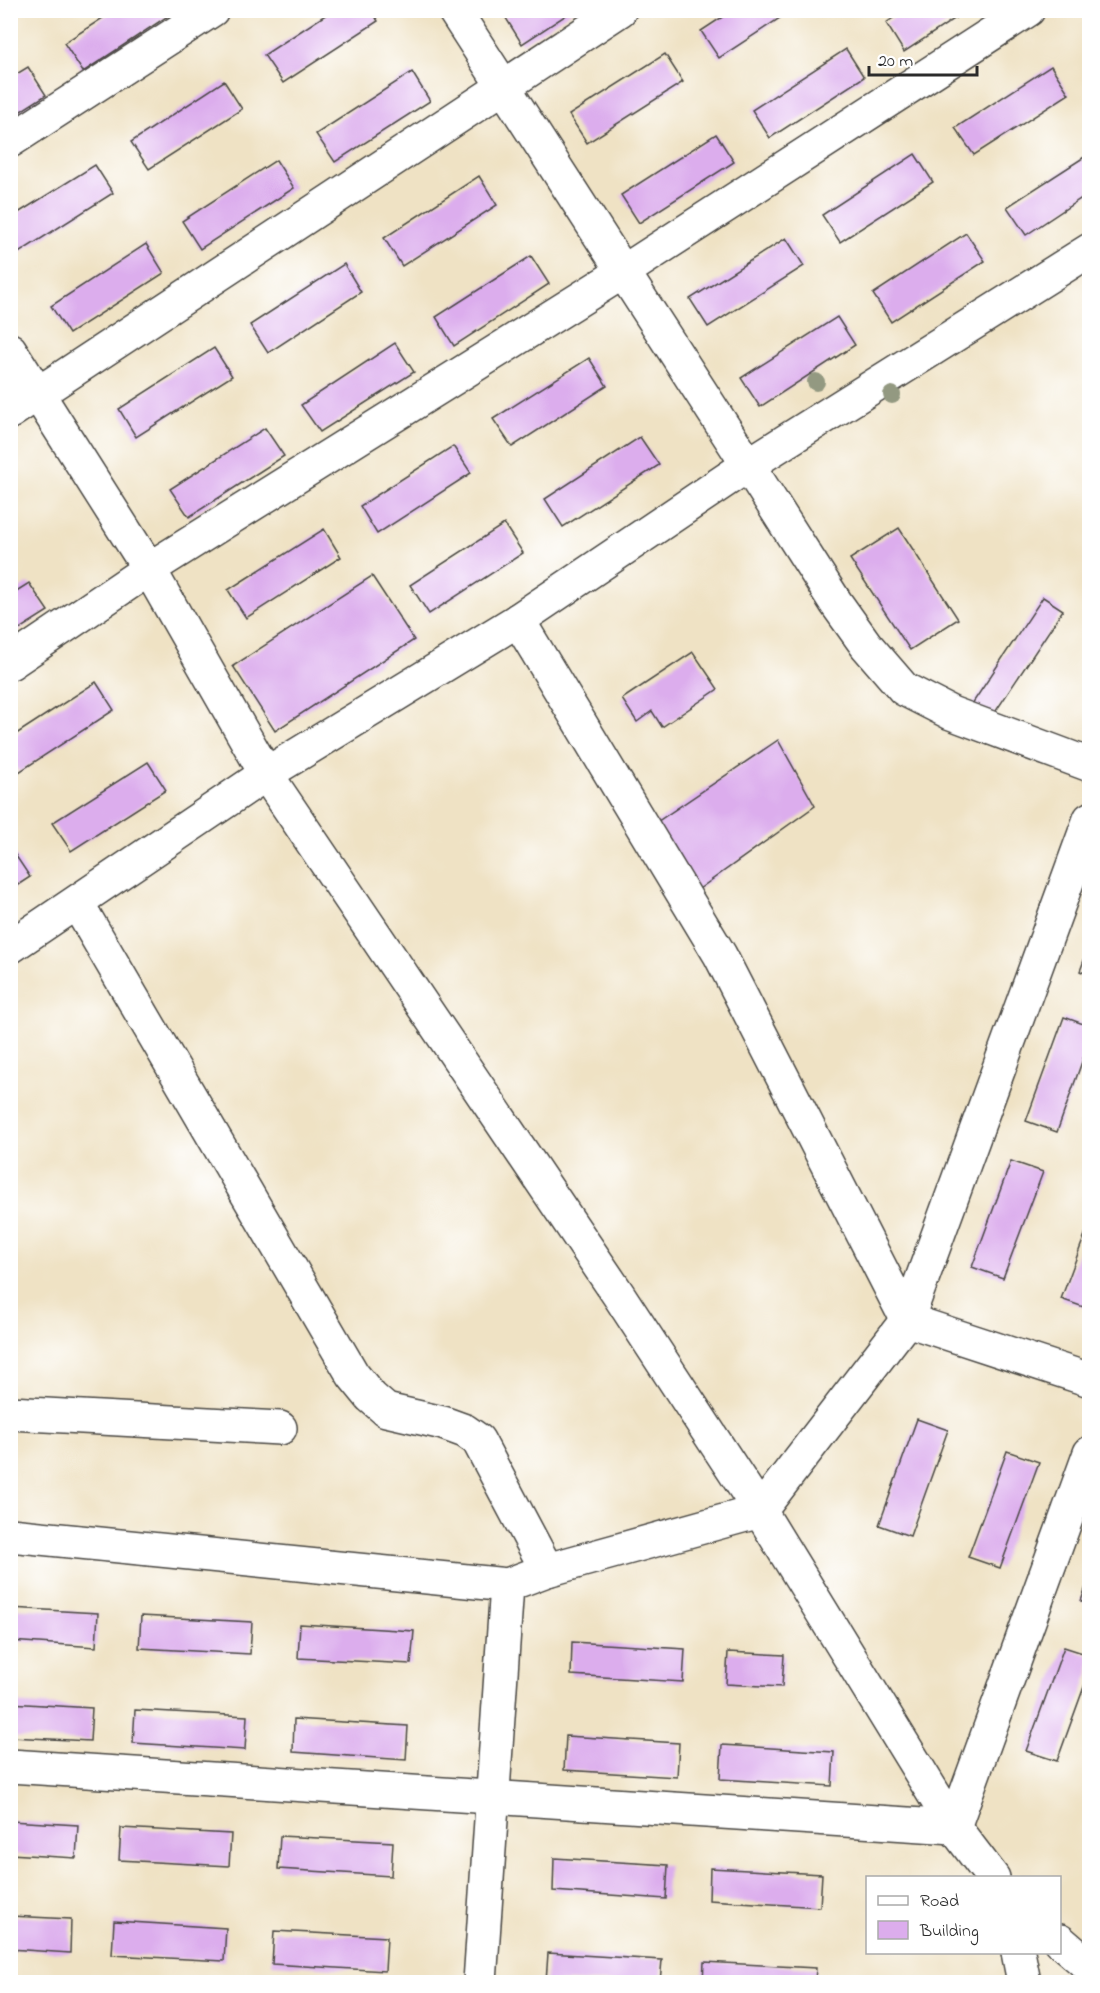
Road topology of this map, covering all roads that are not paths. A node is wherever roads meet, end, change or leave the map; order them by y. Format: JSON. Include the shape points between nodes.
{"nodes":[{"id":1,"x":212,"y":10,"type":"edge"},
{"id":2,"x":453,"y":10,"type":"edge"},
{"id":3,"x":620,"y":10,"type":"edge"},
{"id":4,"x":1028,"y":10,"type":"edge"},
{"id":5,"x":503,"y":87,"type":"junction"},
{"id":6,"x":10,"y":141,"type":"edge"},
{"id":7,"x":1089,"y":250,"type":"edge"},
{"id":8,"x":623,"y":272,"type":"junction"},
{"id":9,"x":10,"y":350,"type":"edge"},
{"id":10,"x":39,"y":394,"type":"junction"},
{"id":11,"x":10,"y":412,"type":"edge"},
{"id":12,"x":748,"y":465,"type":"junction"},
{"id":13,"x":149,"y":569,"type":"junction"},
{"id":14,"x":518,"y":620,"type":"junction"},
{"id":15,"x":10,"y":663,"type":"edge"},
{"id":16,"x":1089,"y":765,"type":"edge"},
{"id":17,"x":266,"y":774,"type":"junction"},
{"id":18,"x":1089,"y":819,"type":"edge"},
{"id":19,"x":77,"y":903,"type":"junction"},
{"id":20,"x":10,"y":947,"type":"edge"},
{"id":21,"x":907,"y":1320,"type":"junction"},
{"id":22,"x":1089,"y":1380,"type":"edge"},
{"id":23,"x":10,"y":1413,"type":"edge"},
{"id":24,"x":280,"y":1428,"type":"dead end"},
{"id":25,"x":1089,"y":1453,"type":"edge"},
{"id":26,"x":760,"y":1511,"type":"junction"},
{"id":27,"x":10,"y":1535,"type":"edge"},
{"id":28,"x":547,"y":1570,"type":"junction"},
{"id":29,"x":507,"y":1585,"type":"junction"},
{"id":30,"x":10,"y":1766,"type":"edge"},
{"id":31,"x":492,"y":1797,"type":"junction"},
{"id":32,"x":954,"y":1827,"type":"junction"},
{"id":33,"x":991,"y":1876,"type":"edge"},
{"id":34,"x":1061,"y":1943,"type":"edge"},
{"id":35,"x":1018,"y":1954,"type":"edge"},
{"id":36,"x":1089,"y":1966,"type":"edge"},
{"id":37,"x":480,"y":1983,"type":"edge"},
{"id":38,"x":1024,"y":1983,"type":"edge"}],
"edges":[{"from":1,"to":6,"type":"street"},
{"from":2,"to":5,"type":"street"},
{"from":3,"to":5,"type":"street"},
{"from":4,"to":8,"type":"street"},
{"from":5,"to":8,"type":"street"},
{"from":5,"to":10,"type":"street"},
{"from":7,"to":12,"type":"street"},
{"from":8,"to":12,"type":"street"},
{"from":8,"to":13,"type":"street"},
{"from":9,"to":10,"type":"street"},
{"from":10,"to":11,"type":"street"},
{"from":10,"to":13,"type":"street"},
{"from":12,"to":14,"type":"street"},
{"from":12,"to":16,"type":"street","via":[[836,603],[903,689],[951,713]]},
{"from":13,"to":15,"type":"street"},
{"from":13,"to":17,"type":"street"},
{"from":14,"to":17,"type":"street"},
{"from":14,"to":21,"type":"street","via":[[720,955]]},
{"from":17,"to":19,"type":"street"},
{"from":17,"to":26,"type":"street","via":[[612,1284]]},
{"from":18,"to":21,"type":"street"},
{"from":19,"to":20,"type":"street"},
{"from":19,"to":28,"type":"street","via":[[353,1375],[386,1410],[443,1423],[478,1440]]},
{"from":21,"to":22,"type":"street"},
{"from":21,"to":26,"type":"street"},
{"from":23,"to":24,"type":"street"},
{"from":25,"to":32,"type":"street"},
{"from":26,"to":28,"type":"street"},
{"from":26,"to":32,"type":"street"},
{"from":27,"to":29,"type":"street"},
{"from":28,"to":29,"type":"street"},
{"from":29,"to":31,"type":"street"},
{"from":30,"to":31,"type":"street"},
{"from":31,"to":32,"type":"street"},
{"from":31,"to":37,"type":"street"},
{"from":32,"to":33,"type":"street"},
{"from":34,"to":36,"type":"street"},
{"from":35,"to":38,"type":"street"}]}
